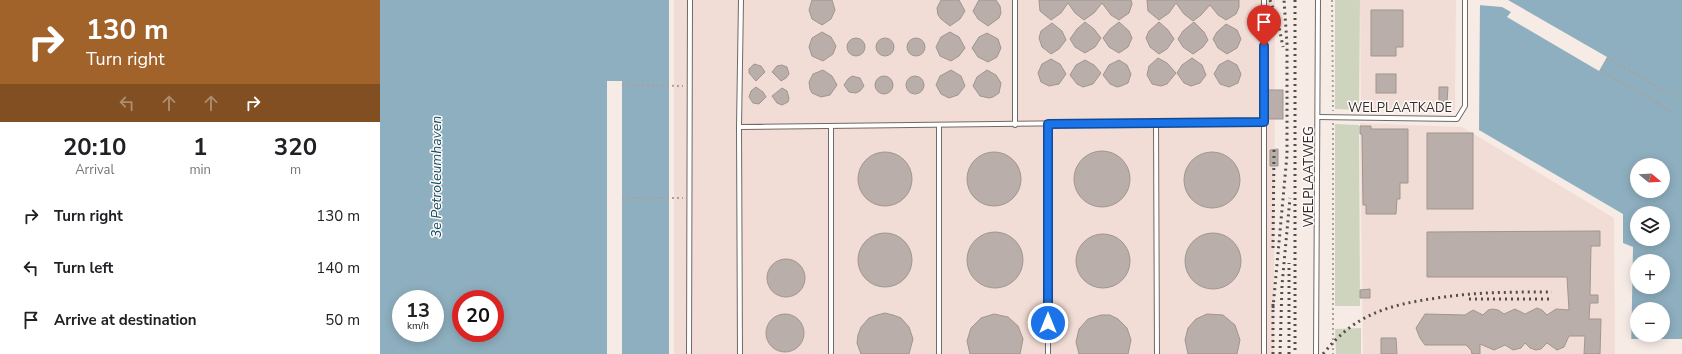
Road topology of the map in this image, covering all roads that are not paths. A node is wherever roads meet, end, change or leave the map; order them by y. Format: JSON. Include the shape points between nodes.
{"nodes":[{"id":1,"x":690,"y":0,"type":"edge"},
{"id":2,"x":741,"y":0,"type":"edge"},
{"id":3,"x":1015,"y":0,"type":"edge"},
{"id":4,"x":1264,"y":0,"type":"edge"},
{"id":5,"x":1318,"y":0,"type":"edge"},
{"id":6,"x":1466,"y":1,"type":"edge"},
{"id":7,"x":1318,"y":117,"type":"junction"},
{"id":8,"x":1264,"y":122,"type":"junction"},
{"id":9,"x":1156,"y":123,"type":"junction"},
{"id":10,"x":1015,"y":124,"type":"junction"},
{"id":11,"x":1048,"y":124,"type":"junction"},
{"id":12,"x":939,"y":125,"type":"junction"},
{"id":13,"x":739,"y":127,"type":"junction"},
{"id":14,"x":831,"y":127,"type":"junction"},
{"id":15,"x":690,"y":354,"type":"edge"},
{"id":16,"x":740,"y":354,"type":"edge"},
{"id":17,"x":830,"y":354,"type":"edge"},
{"id":18,"x":939,"y":354,"type":"edge"},
{"id":19,"x":1048,"y":354,"type":"edge"},
{"id":20,"x":1157,"y":354,"type":"edge"},
{"id":21,"x":1264,"y":354,"type":"edge"},
{"id":22,"x":1316,"y":354,"type":"edge"}],
"edges":[{"from":1,"to":15,"type":"lane"},
{"from":2,"to":13,"type":"lane"},
{"from":3,"to":10,"type":"lane"},
{"from":4,"to":8,"type":"lane"},
{"from":5,"to":7,"type":"lane","name":"WELPLAATWEG"},
{"from":6,"to":7,"type":"lane","name":"WELPLAATKADE","via":[[1465,106],[1457,119]]},
{"from":7,"to":22,"type":"lane","name":"WELPLAATWEG"},
{"from":8,"to":9,"type":"lane"},
{"from":8,"to":21,"type":"lane"},
{"from":9,"to":11,"type":"lane"},
{"from":9,"to":20,"type":"lane"},
{"from":10,"to":11,"type":"lane"},
{"from":10,"to":12,"type":"lane"},
{"from":11,"to":19,"type":"lane"},
{"from":12,"to":14,"type":"lane"},
{"from":12,"to":18,"type":"lane"},
{"from":13,"to":14,"type":"lane"},
{"from":13,"to":16,"type":"lane"},
{"from":14,"to":17,"type":"lane"}]}
